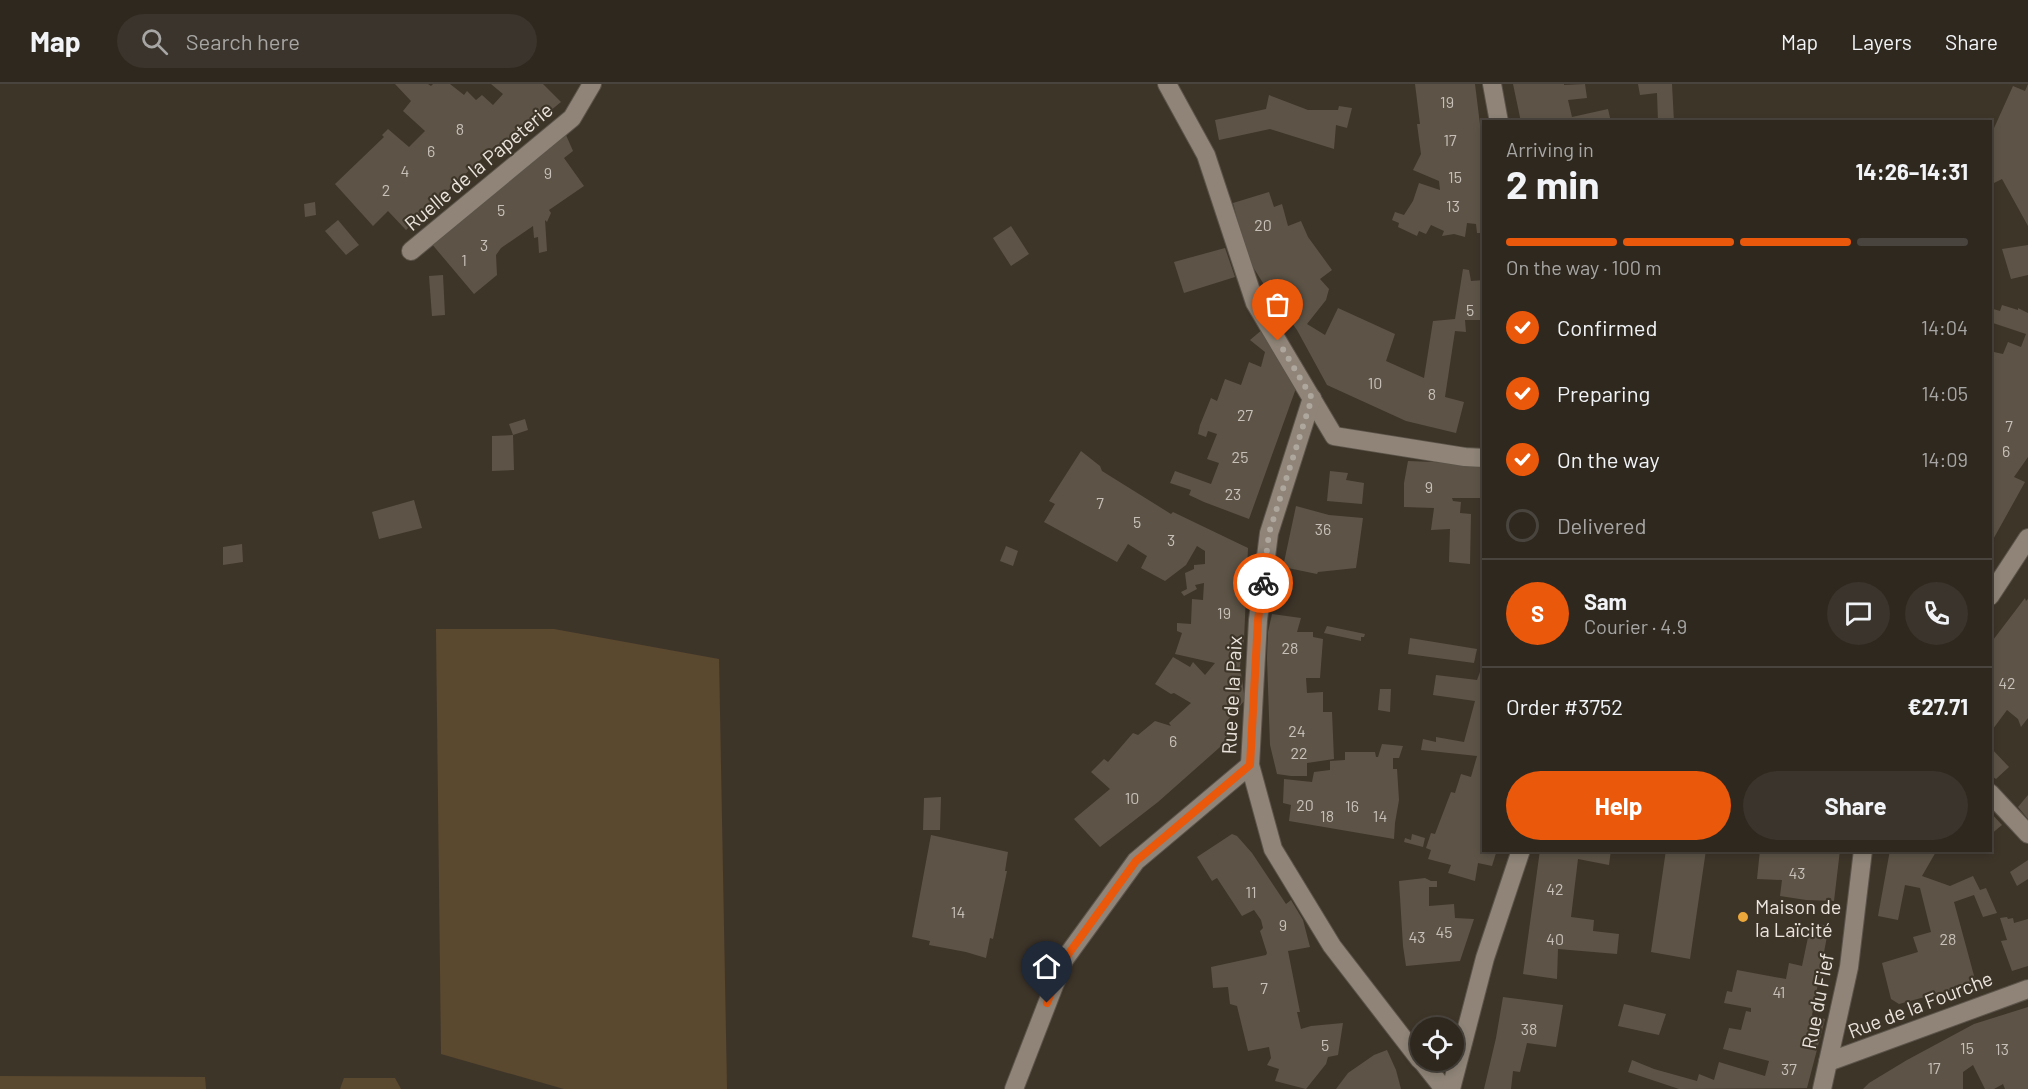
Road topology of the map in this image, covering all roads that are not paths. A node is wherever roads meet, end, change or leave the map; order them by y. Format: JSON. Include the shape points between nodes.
{"nodes":[{"id":1,"x":592,"y":84,"type":"edge"},
{"id":2,"x":1167,"y":84,"type":"edge"},
{"id":3,"x":1492,"y":84,"type":"edge"},
{"id":4,"x":1498,"y":120,"type":"edge"},
{"id":5,"x":411,"y":251,"type":"dead end"},
{"id":6,"x":1312,"y":398,"type":"junction"},
{"id":7,"x":1482,"y":458,"type":"edge"},
{"id":8,"x":2028,"y":538,"type":"edge"},
{"id":9,"x":1992,"y":593,"type":"edge"},
{"id":10,"x":1250,"y":765,"type":"junction"},
{"id":11,"x":1992,"y":795,"type":"edge"},
{"id":12,"x":2028,"y":834,"type":"edge"},
{"id":13,"x":1520,"y":852,"type":"edge"},
{"id":14,"x":1863,"y":852,"type":"edge"},
{"id":15,"x":2028,"y":988,"type":"edge"},
{"id":16,"x":1410,"y":1046,"type":"edge"},
{"id":17,"x":1828,"y":1062,"type":"junction"},
{"id":18,"x":1430,"y":1071,"type":"edge"},
{"id":19,"x":1014,"y":1089,"type":"edge"},
{"id":20,"x":1444,"y":1089,"type":"edge"},
{"id":21,"x":1451,"y":1089,"type":"edge"},
{"id":22,"x":1822,"y":1089,"type":"edge"}],
"edges":[{"from":1,"to":5,"type":"street","name":"Ruelle de la Papeterie","via":[[572,118]]},
{"from":2,"to":6,"type":"street","via":[[1206,155],[1255,303]]},
{"from":3,"to":4,"type":"street"},
{"from":6,"to":7,"type":"street","via":[[1334,436]]},
{"from":6,"to":10,"type":"street","name":"Rue de la Paix","via":[[1269,533],[1258,620]]},
{"from":8,"to":9,"type":"street"},
{"from":10,"to":16,"type":"street","name":"Rue de la Paix","via":[[1273,849],[1332,946]]},
{"from":10,"to":19,"type":"street","via":[[1129,870],[1064,960]]},
{"from":11,"to":12,"type":"street"},
{"from":13,"to":21,"type":"street","via":[[1485,958]]},
{"from":14,"to":17,"type":"street","name":"Rue du Fief","via":[[1849,967]]},
{"from":15,"to":17,"type":"street","name":"Rue de la Fourche"},
{"from":17,"to":22,"type":"street","name":"Rue du Fief"},
{"from":18,"to":20,"type":"street","name":"Rue de la Paix"}]}
